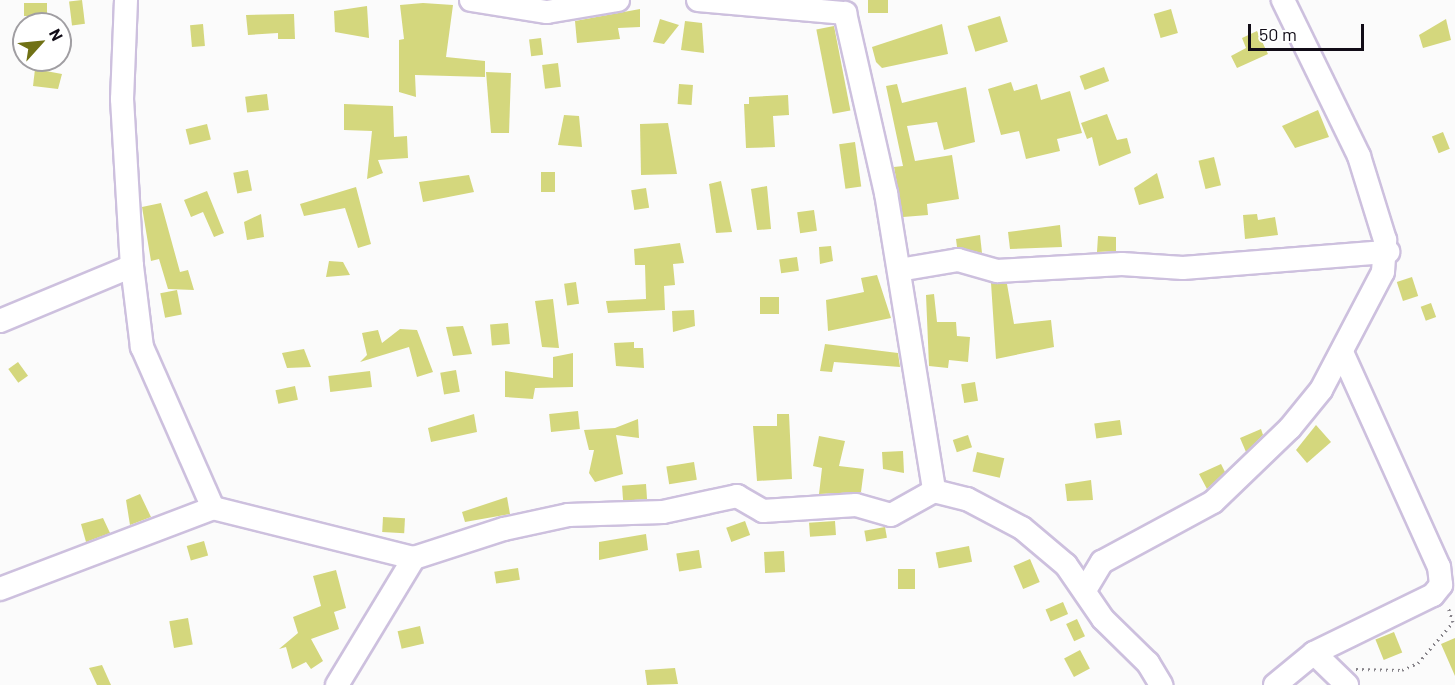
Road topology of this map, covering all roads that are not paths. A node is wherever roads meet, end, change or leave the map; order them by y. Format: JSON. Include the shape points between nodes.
{"nodes":[{"id":1,"x":126,"y":0,"type":"edge"},
{"id":2,"x":471,"y":0,"type":"edge"},
{"id":3,"x":618,"y":0,"type":"edge"},
{"id":4,"x":698,"y":0,"type":"edge"},
{"id":5,"x":1283,"y":0,"type":"edge"},
{"id":6,"x":844,"y":7,"type":"edge"},
{"id":7,"x":1388,"y":252,"type":"junction"},
{"id":8,"x":132,"y":266,"type":"junction"},
{"id":9,"x":899,"y":270,"type":"junction"},
{"id":10,"x":0,"y":321,"type":"edge"},
{"id":11,"x":1342,"y":352,"type":"junction"},
{"id":12,"x":934,"y":491,"type":"junction"},
{"id":13,"x":213,"y":508,"type":"junction"},
{"id":14,"x":414,"y":558,"type":"junction"},
{"id":15,"x":0,"y":589,"type":"edge"},
{"id":16,"x":1085,"y":590,"type":"junction"},
{"id":17,"x":1314,"y":653,"type":"junction"},
{"id":18,"x":1342,"y":680,"type":"edge"},
{"id":19,"x":337,"y":685,"type":"edge"},
{"id":20,"x":1161,"y":685,"type":"edge"},
{"id":21,"x":1275,"y":685,"type":"edge"}],
"edges":[{"from":1,"to":8,"type":"street","via":[[122,99]]},
{"from":2,"to":3,"type":"street","via":[[547,12]]},
{"from":4,"to":6,"type":"street"},
{"from":5,"to":7,"type":"street","via":[[1359,156]]},
{"from":6,"to":9,"type":"street"},
{"from":7,"to":9,"type":"street","via":[[1183,268],[1122,264],[997,271],[958,260]]},
{"from":7,"to":11,"type":"street","via":[[1383,272]]},
{"from":8,"to":10,"type":"street"},
{"from":8,"to":13,"type":"street","via":[[142,348]]},
{"from":9,"to":12,"type":"street"},
{"from":11,"to":16,"type":"street","via":[[1302,412],[1237,480],[1213,502],[1102,562]]},
{"from":11,"to":17,"type":"street","via":[[1439,567],[1441,585],[1433,595]]},
{"from":12,"to":14,"type":"street","via":[[891,515],[856,505],[763,511],[737,495],[663,512],[568,515],[504,528]]},
{"from":12,"to":16,"type":"street","via":[[967,499],[1022,528],[1066,565]]},
{"from":13,"to":14,"type":"street"},
{"from":13,"to":15,"type":"street"},
{"from":14,"to":19,"type":"street"},
{"from":16,"to":20,"type":"street"},
{"from":17,"to":18,"type":"street"},
{"from":17,"to":21,"type":"street"}]}
